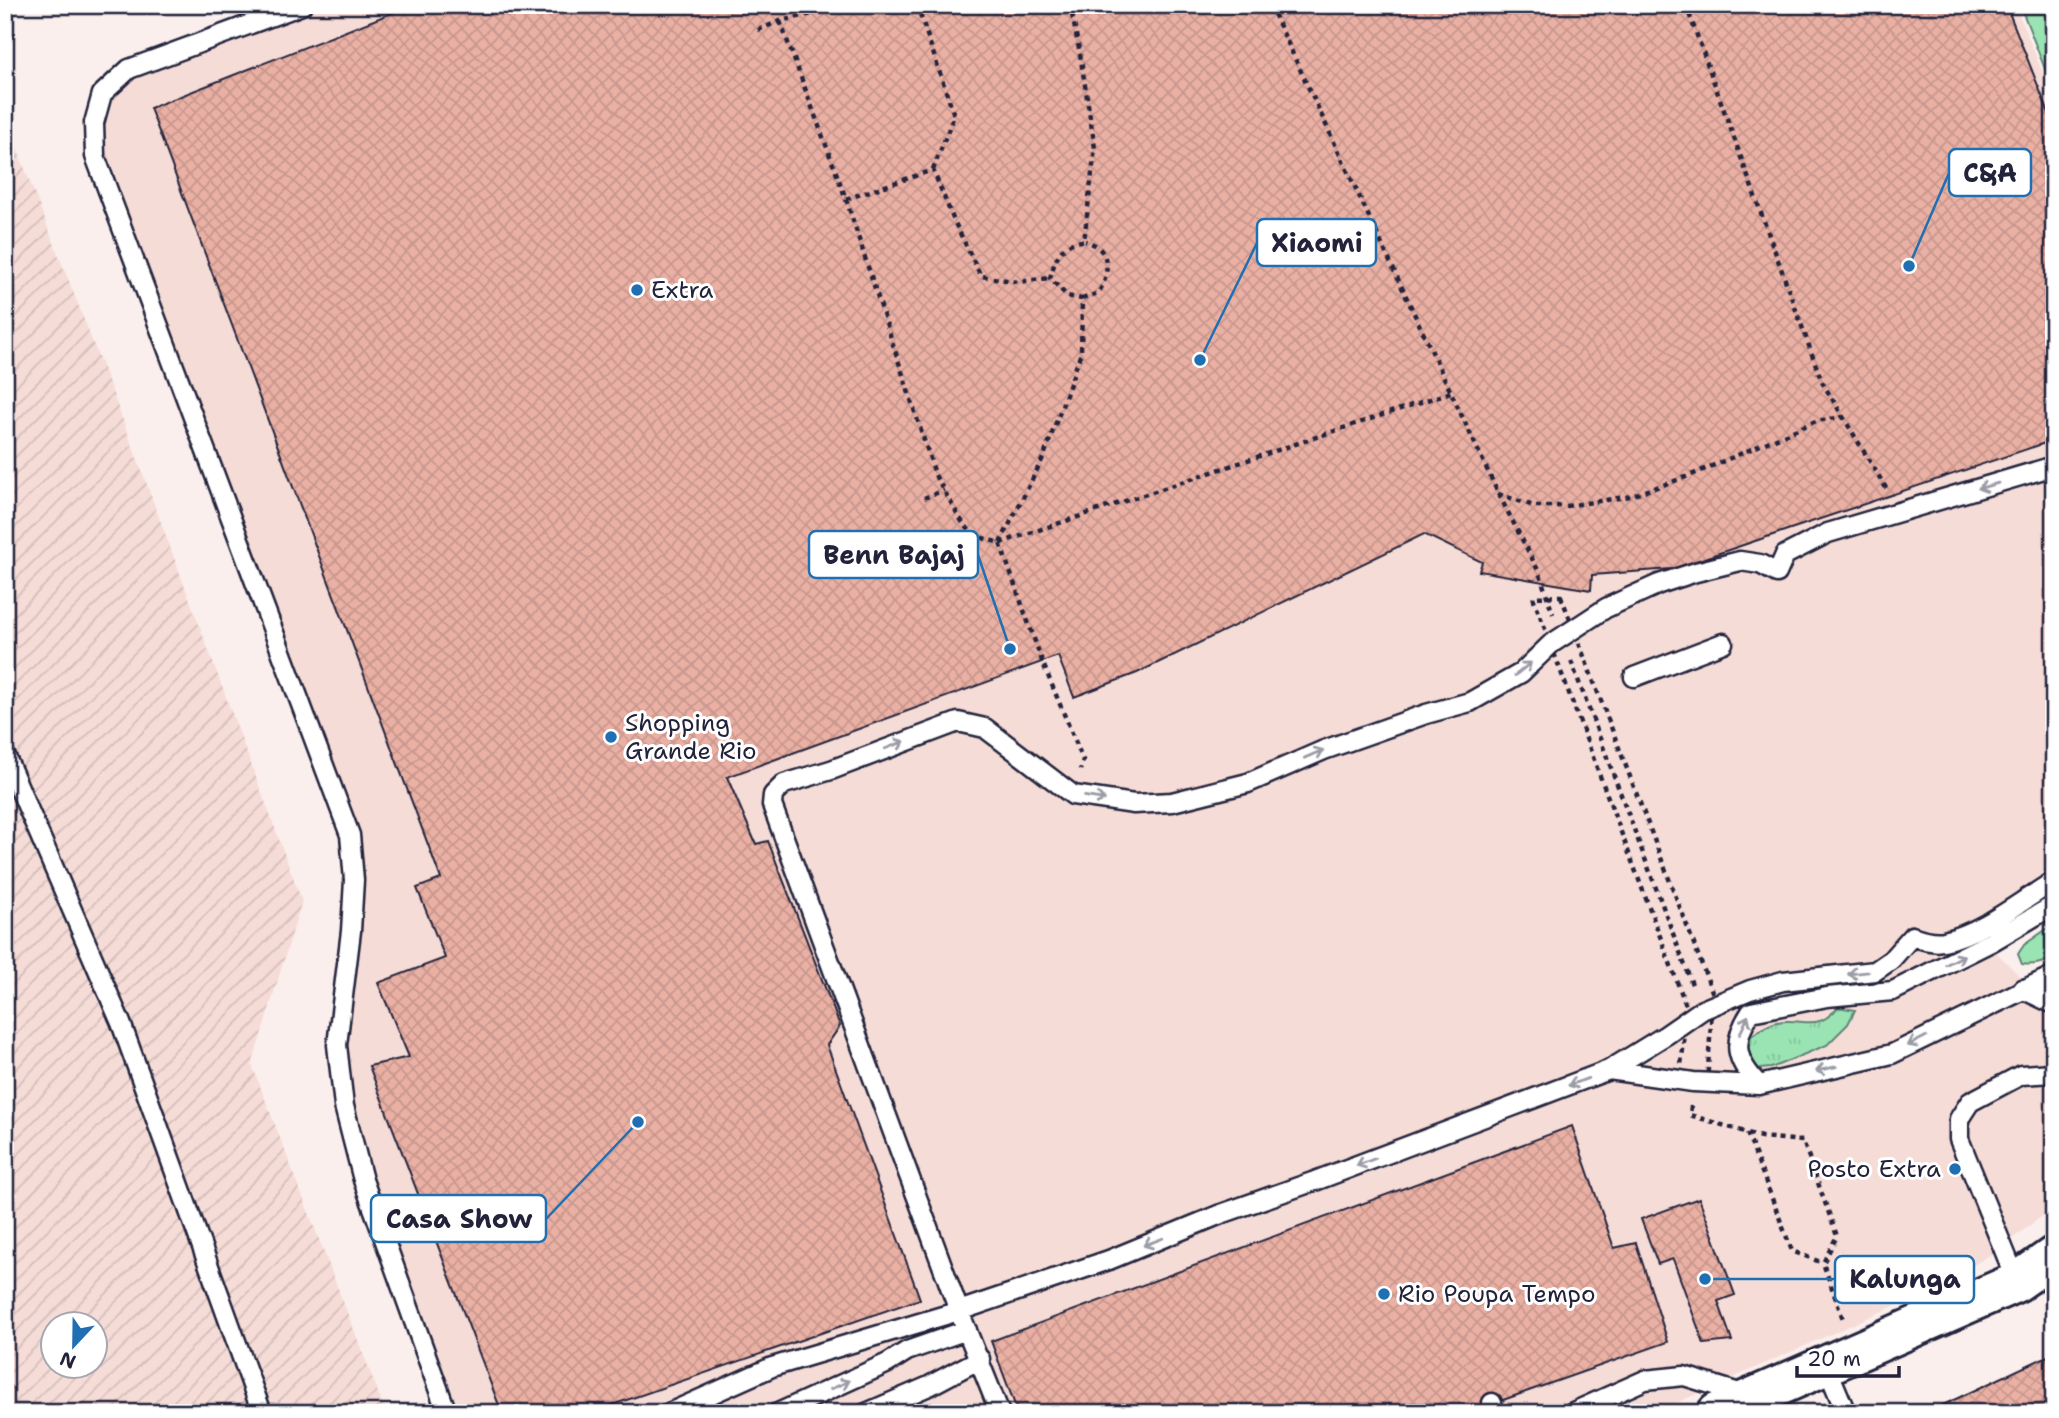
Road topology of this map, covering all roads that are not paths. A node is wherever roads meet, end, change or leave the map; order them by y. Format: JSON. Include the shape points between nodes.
{"nodes":[{"id":1,"x":302,"y":5,"type":"edge"},
{"id":2,"x":2054,"y":466,"type":"edge"},
{"id":3,"x":1723,"y":643,"type":"dead end"},
{"id":4,"x":1634,"y":677,"type":"dead end"},
{"id":5,"x":5,"y":755,"type":"edge"},
{"id":6,"x":2054,"y":881,"type":"edge"},
{"id":7,"x":2054,"y":905,"type":"edge"},
{"id":8,"x":2054,"y":975,"type":"edge"},
{"id":9,"x":2022,"y":989,"type":"junction"},
{"id":10,"x":2054,"y":1004,"type":"edge"},
{"id":11,"x":1609,"y":1070,"type":"junction"},
{"id":12,"x":2054,"y":1073,"type":"edge"},
{"id":13,"x":1759,"y":1085,"type":"junction"},
{"id":14,"x":2054,"y":1256,"type":"edge"},
{"id":15,"x":2017,"y":1282,"type":"junction"},
{"id":16,"x":959,"y":1311,"type":"junction"},
{"id":17,"x":967,"y":1330,"type":"junction"},
{"id":18,"x":979,"y":1359,"type":"junction"},
{"id":19,"x":1840,"y":1359,"type":"junction"},
{"id":20,"x":1753,"y":1397,"type":"junction"},
{"id":21,"x":262,"y":1413,"type":"edge"},
{"id":22,"x":447,"y":1413,"type":"edge"},
{"id":23,"x":669,"y":1413,"type":"edge"},
{"id":24,"x":778,"y":1413,"type":"edge"},
{"id":25,"x":866,"y":1413,"type":"edge"},
{"id":26,"x":1000,"y":1413,"type":"edge"},
{"id":27,"x":1571,"y":1413,"type":"edge"},
{"id":28,"x":1717,"y":1413,"type":"edge"},
{"id":29,"x":1846,"y":1413,"type":"edge"}],
"edges":[{"from":1,"to":22,"type":"lane","via":[[129,69],[102,94],[94,123],[94,156],[350,835],[354,880],[351,931],[337,1045],[344,1106],[363,1180]]},
{"from":16,"to":2,"type":"lane","one_way":true,"via":[[772,805],[773,795],[784,784],[958,722],[985,728],[1073,794],[1134,804],[1172,802],[1248,783],[1324,750],[1470,702],[1521,673],[1606,608],[1659,584],[1740,561],[1777,573],[1785,555],[1828,533]]},
{"from":3,"to":4,"type":"lane"},
{"from":5,"to":21,"type":"lane","via":[[121,1023]]},
{"from":6,"to":11,"type":"lane","one_way":true,"via":[[1981,926],[1945,941],[1928,942],[1912,936],[1875,971],[1783,981],[1750,990],[1700,1012]]},
{"from":13,"to":7,"type":"lane","one_way":true,"via":[[1743,1069],[1738,1044],[1751,1012],[1828,997],[1893,991]]},
{"from":8,"to":9,"type":"lane"},
{"from":9,"to":10,"type":"lane"},
{"from":9,"to":13,"type":"lane","one_way":true,"via":[[1892,1054]]},
{"from":11,"to":13,"type":"lane"},
{"from":11,"to":16,"type":"lane","one_way":true,"via":[[1109,1260]]},
{"from":12,"to":15,"type":"lane","via":[[2021,1075],[1970,1102],[1959,1119],[1959,1139]]},
{"from":14,"to":15,"type":"main road"},
{"from":15,"to":19,"type":"main road"},
{"from":16,"to":17,"type":"lane"},
{"from":16,"to":23,"type":"lane","via":[[772,1367]]},
{"from":17,"to":18,"type":"lane"},
{"from":24,"to":17,"type":"lane","one_way":true,"via":[[907,1351]]},
{"from":18,"to":25,"type":"lane"},
{"from":18,"to":26,"type":"lane"},
{"from":19,"to":20,"type":"main road"},
{"from":19,"to":29,"type":"lane"},
{"from":20,"to":27,"type":"lane","via":[[1685,1376],[1645,1380]]},
{"from":20,"to":28,"type":"main road"}]}
